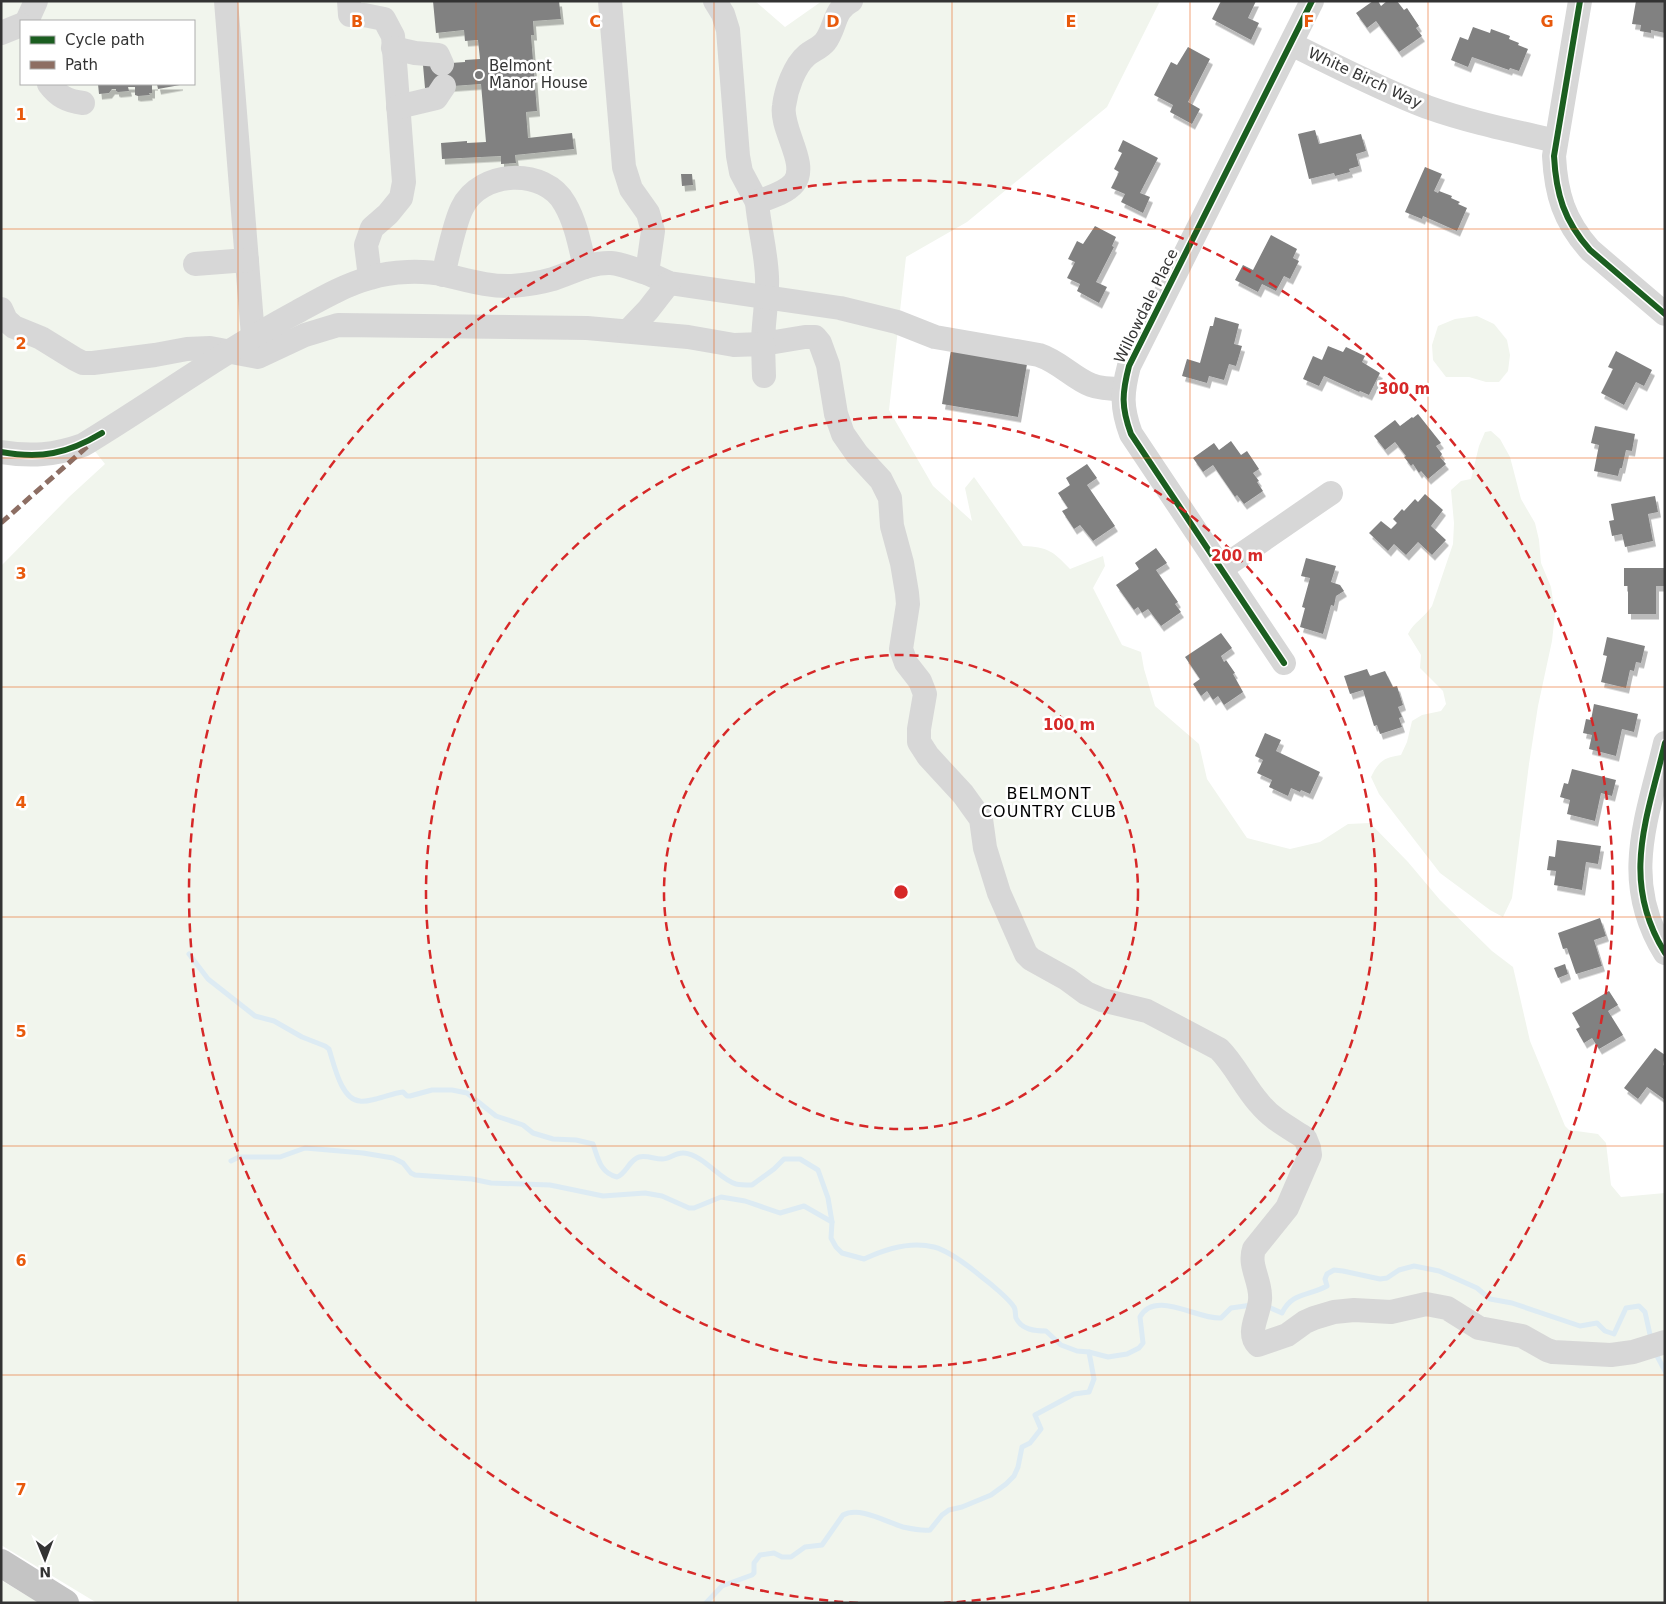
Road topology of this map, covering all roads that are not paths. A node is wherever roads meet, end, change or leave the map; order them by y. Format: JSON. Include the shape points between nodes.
{"nodes":[{"id":1,"x":36,"y":1,"type":"edge"},
{"id":2,"x":226,"y":1,"type":"edge"},
{"id":3,"x":350,"y":1,"type":"edge"},
{"id":4,"x":610,"y":1,"type":"edge"},
{"id":5,"x":715,"y":1,"type":"edge"},
{"id":6,"x":851,"y":1,"type":"edge"},
{"id":7,"x":1312,"y":1,"type":"edge"},
{"id":8,"x":1580,"y":1,"type":"edge"},
{"id":9,"x":24,"y":20,"type":"edge"},
{"id":10,"x":1291,"y":44,"type":"junction"},
{"id":11,"x":394,"y":48,"type":"junction"},
{"id":12,"x":49,"y":85,"type":"edge"},
{"id":13,"x":83,"y":103,"type":"dead end"},
{"id":14,"x":398,"y":107,"type":"junction"},
{"id":15,"x":1556,"y":141,"type":"junction"},
{"id":16,"x":757,"y":202,"type":"junction"},
{"id":17,"x":247,"y":260,"type":"junction"},
{"id":18,"x":195,"y":264,"type":"dead end"},
{"id":19,"x":585,"y":266,"type":"junction"},
{"id":20,"x":647,"y":273,"type":"junction"},
{"id":21,"x":443,"y":274,"type":"junction"},
{"id":22,"x":370,"y":277,"type":"junction"},
{"id":23,"x":669,"y":283,"type":"junction"},
{"id":24,"x":768,"y":297,"type":"junction"},
{"id":25,"x":1,"y":309,"type":"edge"},
{"id":26,"x":1665,"y":314,"type":"edge"},
{"id":27,"x":628,"y":331,"type":"junction"},
{"id":28,"x":253,"y":336,"type":"junction"},
{"id":29,"x":763,"y":344,"type":"junction"},
{"id":30,"x":228,"y":351,"type":"junction"},
{"id":31,"x":764,"y":376,"type":"dead end"},
{"id":32,"x":1123,"y":389,"type":"junction"},
{"id":33,"x":1,"y":452,"type":"edge"},
{"id":34,"x":1332,"y":493,"type":"dead end"},
{"id":35,"x":1222,"y":568,"type":"junction"},
{"id":36,"x":1284,"y":663,"type":"dead end"},
{"id":37,"x":1665,"y":743,"type":"edge"},
{"id":38,"x":1665,"y":953,"type":"edge"},
{"id":39,"x":1665,"y":1342,"type":"edge"},
{"id":40,"x":1,"y":1564,"type":"edge"},
{"id":41,"x":65,"y":1603,"type":"edge"}],
"edges":[{"from":1,"to":9,"type":"street"},
{"from":2,"to":17,"type":"street"},
{"from":3,"to":11,"type":"street","via":[[350,15],[364,14],[384,19],[393,36]]},
{"from":4,"to":20,"type":"street","via":[[624,167],[631,189],[648,213],[653,231]]},
{"from":5,"to":16,"type":"street","via":[[728,30],[741,172]]},
{"from":6,"to":16,"type":"street","via":[[838,12],[826,41],[798,66],[788,90],[783,113],[798,166],[794,184]]},
{"from":7,"to":10,"type":"street","name":"Willowdale Place"},
{"from":8,"to":15,"type":"street"},
{"from":10,"to":15,"type":"street","name":"White Birch Way","via":[[1384,90],[1428,107],[1474,122]]},
{"from":10,"to":32,"type":"street","name":"Willowdale Place","via":[[1129,366]]},
{"from":11,"to":14,"type":"street"},
{"from":11,"to":14,"type":"street","via":[[438,55],[443,75],[436,98]]},
{"from":12,"to":13,"type":"street","via":[[58,95]]},
{"from":14,"to":22,"type":"street","via":[[404,182],[401,198],[372,228],[366,244]]},
{"from":15,"to":26,"type":"street","via":[[1556,179],[1569,221],[1590,250]]},
{"from":16,"to":24,"type":"street","via":[[765,248]]},
{"from":17,"to":18,"type":"street"},
{"from":17,"to":28,"type":"street"},
{"from":19,"to":20,"type":"street","via":[[612,264]]},
{"from":19,"to":21,"type":"street","via":[[554,279],[507,286],[485,285]]},
{"from":19,"to":21,"type":"street","via":[[565,203],[547,186],[516,177],[482,186],[462,207]]},
{"from":20,"to":23,"type":"street"},
{"from":21,"to":22,"type":"street","via":[[409,272]]},
{"from":22,"to":28,"type":"street"},
{"from":23,"to":24,"type":"street"},
{"from":23,"to":27,"type":"street"},
{"from":24,"to":29,"type":"street"},
{"from":24,"to":32,"type":"street","via":[[840,308],[897,322],[935,337],[1039,355],[1090,385]]},
{"from":25,"to":30,"type":"street","via":[[14,327],[41,338],[83,363],[155,356],[186,349]]},
{"from":27,"to":29,"type":"street","via":[[734,345]]},
{"from":27,"to":30,"type":"street","via":[[338,325],[305,335],[258,357]]},
{"from":28,"to":30,"type":"street"},
{"from":29,"to":31,"type":"street"},
{"from":29,"to":39,"type":"street","via":[[805,337],[815,337],[820,343],[843,434],[856,454],[881,480],[890,498],[892,526],[908,593],[902,656],[925,694],[919,742],[981,819],[985,848],[997,887],[1026,954],[1086,993],[1148,1011],[1219,1049],[1229,1058],[1258,1103],[1277,1121],[1308,1142],[1310,1154],[1287,1208],[1251,1257],[1261,1293],[1253,1330],[1258,1345],[1288,1335],[1305,1322],[1334,1312],[1391,1312],[1434,1305],[1447,1308],[1478,1328],[1522,1336],[1553,1352],[1604,1356],[1633,1352]]},
{"from":30,"to":33,"type":"street","via":[[83,445],[42,456]]},
{"from":32,"to":35,"type":"street","name":"Willowdale Place","via":[[1122,401],[1131,434]]},
{"from":34,"to":35,"type":"street"},
{"from":35,"to":36,"type":"street","name":"Willowdale Place"},
{"from":37,"to":38,"type":"street","via":[[1641,844],[1639,868],[1646,915]]},
{"from":40,"to":41,"type":"highway"}]}
